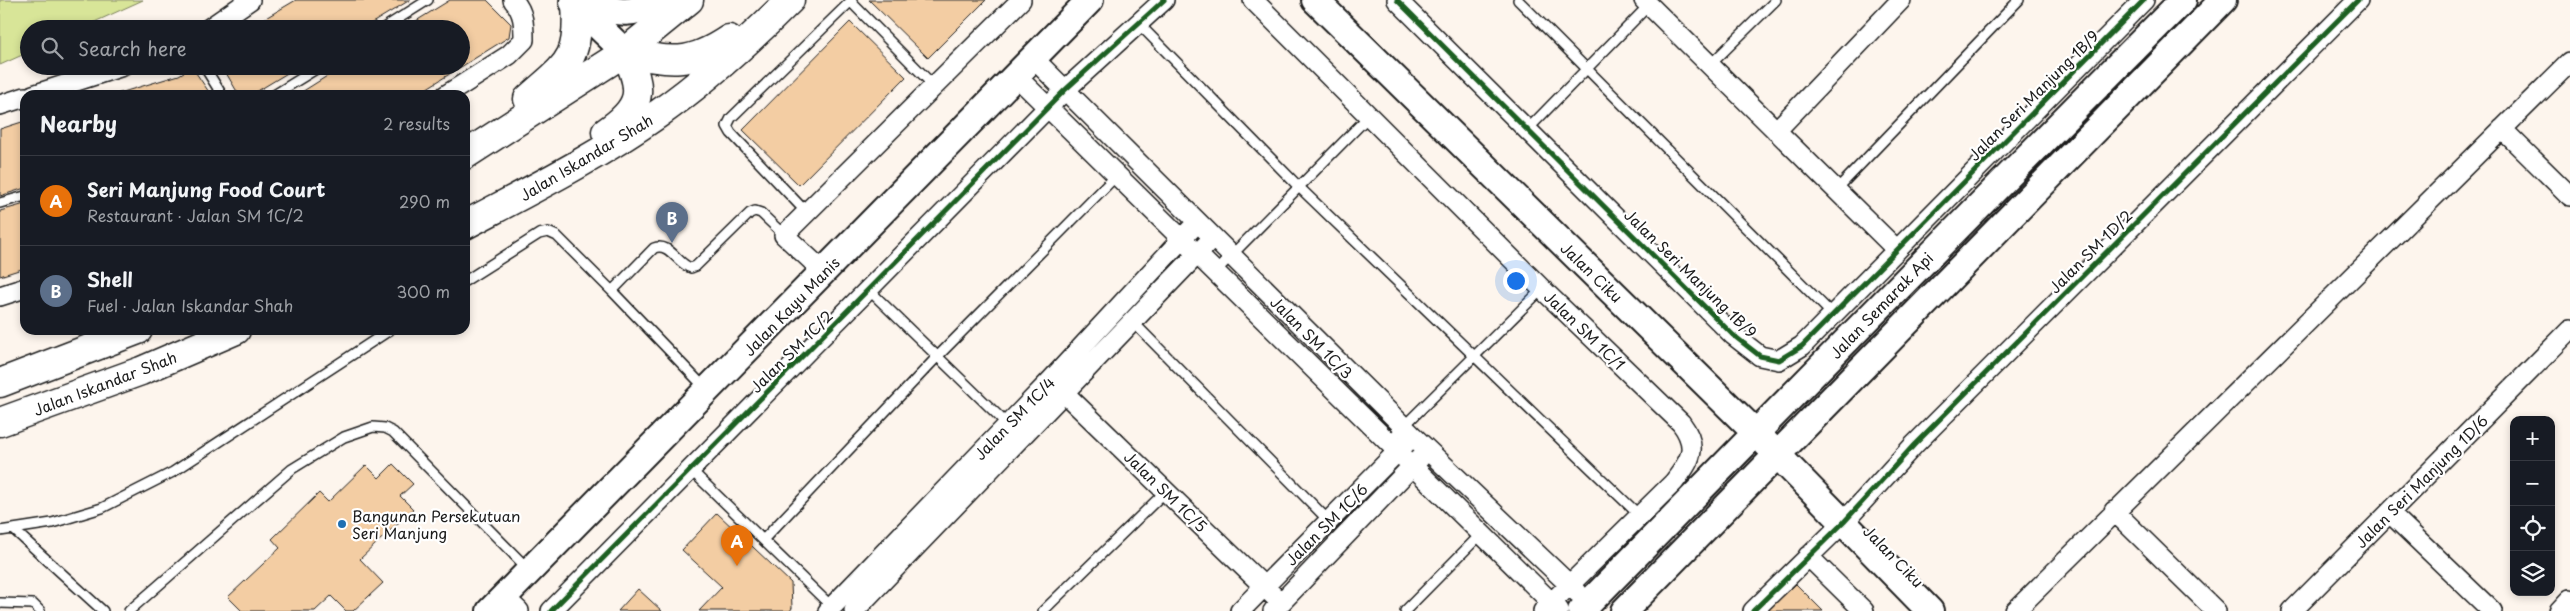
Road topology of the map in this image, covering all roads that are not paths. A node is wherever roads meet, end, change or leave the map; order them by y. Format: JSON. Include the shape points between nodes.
{"nodes":[{"id":1,"x":250,"y":0,"type":"edge"},
{"id":2,"x":428,"y":0,"type":"edge"},
{"id":3,"x":513,"y":0,"type":"edge"},
{"id":4,"x":666,"y":0,"type":"edge"},
{"id":5,"x":689,"y":0,"type":"edge"},
{"id":6,"x":780,"y":0,"type":"edge"},
{"id":7,"x":790,"y":0,"type":"edge"},
{"id":8,"x":1021,"y":0,"type":"edge"},
{"id":9,"x":1090,"y":0,"type":"edge"},
{"id":10,"x":1164,"y":0,"type":"edge"},
{"id":11,"x":1253,"y":0,"type":"edge"},
{"id":12,"x":1315,"y":0,"type":"edge"},
{"id":13,"x":1397,"y":0,"type":"edge"},
{"id":14,"x":1518,"y":0,"type":"edge"},
{"id":15,"x":1776,"y":0,"type":"edge"},
{"id":16,"x":1901,"y":0,"type":"edge"},
{"id":17,"x":2018,"y":0,"type":"edge"},
{"id":18,"x":2144,"y":0,"type":"edge"},
{"id":19,"x":2223,"y":0,"type":"edge"},
{"id":20,"x":2358,"y":0,"type":"edge"},
{"id":21,"x":580,"y":1,"type":"edge"},
{"id":22,"x":852,"y":1,"type":"edge"},
{"id":23,"x":2181,"y":1,"type":"edge"},
{"id":24,"x":1649,"y":2,"type":"edge"},
{"id":25,"x":221,"y":20,"type":"edge"},
{"id":26,"x":396,"y":20,"type":"edge"},
{"id":27,"x":1138,"y":23,"type":"junction"},
{"id":28,"x":2200,"y":23,"type":"junction"},
{"id":29,"x":625,"y":52,"type":"junction"},
{"id":30,"x":2570,"y":62,"type":"edge"},
{"id":31,"x":1710,"y":65,"type":"junction"},
{"id":32,"x":1024,"y":67,"type":"junction"},
{"id":33,"x":1586,"y":69,"type":"junction"},
{"id":34,"x":95,"y":75,"type":"edge"},
{"id":35,"x":210,"y":75,"type":"edge"},
{"id":36,"x":306,"y":75,"type":"edge"},
{"id":37,"x":934,"y":86,"type":"junction"},
{"id":38,"x":49,"y":90,"type":"edge"},
{"id":39,"x":219,"y":90,"type":"edge"},
{"id":40,"x":282,"y":90,"type":"edge"},
{"id":41,"x":454,"y":90,"type":"edge"},
{"id":42,"x":1065,"y":90,"type":"junction"},
{"id":43,"x":20,"y":99,"type":"edge"},
{"id":44,"x":0,"y":105,"type":"edge"},
{"id":45,"x":1049,"y":108,"type":"junction"},
{"id":46,"x":1368,"y":117,"type":"junction"},
{"id":47,"x":2502,"y":129,"type":"junction"},
{"id":48,"x":1528,"y":130,"type":"junction"},
{"id":49,"x":1776,"y":131,"type":"junction"},
{"id":50,"x":470,"y":150,"type":"edge"},
{"id":51,"x":470,"y":151,"type":"edge"},
{"id":52,"x":1118,"y":175,"type":"junction"},
{"id":53,"x":1299,"y":187,"type":"junction"},
{"id":54,"x":1836,"y":190,"type":"junction"},
{"id":55,"x":2570,"y":196,"type":"edge"},
{"id":56,"x":20,"y":197,"type":"edge"},
{"id":57,"x":0,"y":203,"type":"edge"},
{"id":58,"x":806,"y":212,"type":"junction"},
{"id":59,"x":470,"y":221,"type":"edge"},
{"id":60,"x":470,"y":221,"type":"edge"},
{"id":61,"x":1197,"y":223,"type":"junction"},
{"id":62,"x":784,"y":234,"type":"junction"},
{"id":63,"x":1183,"y":239,"type":"junction"},
{"id":64,"x":1212,"y":239,"type":"junction"},
{"id":65,"x":1897,"y":250,"type":"junction"},
{"id":66,"x":1198,"y":254,"type":"junction"},
{"id":67,"x":1231,"y":257,"type":"junction"},
{"id":68,"x":1216,"y":271,"type":"junction"},
{"id":69,"x":824,"y":272,"type":"junction"},
{"id":70,"x":470,"y":278,"type":"edge"},
{"id":71,"x":1542,"y":289,"type":"junction"},
{"id":72,"x":20,"y":290,"type":"edge"},
{"id":73,"x":869,"y":290,"type":"junction"},
{"id":74,"x":612,"y":291,"type":"junction"},
{"id":75,"x":0,"y":296,"type":"edge"},
{"id":76,"x":1833,"y":315,"type":"junction"},
{"id":77,"x":1133,"y":322,"type":"junction"},
{"id":78,"x":2570,"y":330,"type":"edge"},
{"id":79,"x":125,"y":335,"type":"edge"},
{"id":80,"x":224,"y":335,"type":"edge"},
{"id":81,"x":382,"y":335,"type":"edge"},
{"id":82,"x":937,"y":357,"type":"junction"},
{"id":83,"x":1474,"y":357,"type":"junction"},
{"id":84,"x":1051,"y":380,"type":"junction"},
{"id":85,"x":0,"y":383,"type":"edge"},
{"id":86,"x":708,"y":391,"type":"junction"},
{"id":87,"x":1065,"y":394,"type":"junction"},
{"id":88,"x":0,"y":422,"type":"edge"},
{"id":89,"x":1008,"y":425,"type":"junction"},
{"id":90,"x":1408,"y":432,"type":"junction"},
{"id":91,"x":1757,"y":434,"type":"junction"},
{"id":92,"x":1393,"y":447,"type":"junction"},
{"id":93,"x":1428,"y":450,"type":"junction"},
{"id":94,"x":1776,"y":454,"type":"junction"},
{"id":95,"x":1412,"y":466,"type":"junction"},
{"id":96,"x":691,"y":470,"type":"junction"},
{"id":97,"x":1166,"y":491,"type":"junction"},
{"id":98,"x":2114,"y":511,"type":"junction"},
{"id":99,"x":2390,"y":513,"type":"junction"},
{"id":100,"x":1640,"y":516,"type":"junction"},
{"id":101,"x":1329,"y":521,"type":"junction"},
{"id":102,"x":1844,"y":522,"type":"junction"},
{"id":103,"x":13,"y":529,"type":"junction"},
{"id":104,"x":0,"y":530,"type":"edge"},
{"id":105,"x":1481,"y":534,"type":"junction"},
{"id":106,"x":763,"y":540,"type":"junction"},
{"id":107,"x":1808,"y":556,"type":"junction"},
{"id":108,"x":530,"y":571,"type":"junction"},
{"id":109,"x":1569,"y":586,"type":"junction"},
{"id":110,"x":1264,"y":587,"type":"junction"},
{"id":111,"x":2570,"y":599,"type":"edge"},
{"id":112,"x":0,"y":603,"type":"edge"},
{"id":113,"x":504,"y":606,"type":"edge"},
{"id":114,"x":1277,"y":607,"type":"edge"},
{"id":115,"x":1552,"y":608,"type":"edge"},
{"id":116,"x":1589,"y":608,"type":"edge"},
{"id":117,"x":832,"y":610,"type":"edge"},
{"id":118,"x":40,"y":611,"type":"edge"},
{"id":119,"x":103,"y":611,"type":"edge"},
{"id":120,"x":129,"y":611,"type":"edge"},
{"id":121,"x":551,"y":611,"type":"edge"},
{"id":122,"x":854,"y":611,"type":"edge"},
{"id":123,"x":1043,"y":611,"type":"edge"},
{"id":124,"x":1240,"y":611,"type":"edge"},
{"id":125,"x":1405,"y":611,"type":"edge"},
{"id":126,"x":1624,"y":611,"type":"edge"},
{"id":127,"x":1753,"y":611,"type":"edge"},
{"id":128,"x":1864,"y":611,"type":"edge"},
{"id":129,"x":1930,"y":611,"type":"edge"},
{"id":130,"x":2015,"y":611,"type":"edge"},
{"id":131,"x":2216,"y":611,"type":"edge"},
{"id":132,"x":2292,"y":611,"type":"edge"},
{"id":133,"x":2492,"y":611,"type":"edge"},
{"id":134,"x":2559,"y":611,"type":"edge"}],
"edges":[{"from":1,"to":25,"type":"street"},
{"from":2,"to":26,"type":"lane"},
{"from":3,"to":41,"type":"street","via":[[525,22],[524,40],[510,55]]},
{"from":4,"to":21,"type":"street","via":[[637,12],[621,12]]},
{"from":5,"to":29,"type":"main road"},
{"from":6,"to":29,"type":"main road","via":[[742,31],[700,57],[662,60]]},
{"from":7,"to":60,"type":"main road","name":"Jalan Iskandar Shah","via":[[659,113],[579,165]]},
{"from":8,"to":37,"type":"street"},
{"from":9,"to":32,"type":"street","name":"Jalan Kayu Manis"},
{"from":10,"to":27,"type":"street"},
{"from":11,"to":46,"type":"street","name":"Jalan SM 1C/1"},
{"from":12,"to":91,"type":"street","name":"Jalan Ciku"},
{"from":13,"to":48,"type":"street","name":"Jalan Seri Manjung 1B/9"},
{"from":14,"to":33,"type":"lane"},
{"from":15,"to":31,"type":"lane"},
{"from":16,"to":49,"type":"street"},
{"from":17,"to":54,"type":"lane"},
{"from":18,"to":65,"type":"street","name":"Jalan Seri Manjung 1B/9"},
{"from":19,"to":28,"type":"street","name":"Jalan Semarak Api"},
{"from":20,"to":102,"type":"street","name":"Jalan SM 1D/2","via":[[1921,438]]},
{"from":21,"to":29,"type":"street"},
{"from":21,"to":50,"type":"main road","via":[[574,52],[566,64]]},
{"from":22,"to":37,"type":"lane"},
{"from":22,"to":58,"type":"lane","via":[[730,118],[727,126]]},
{"from":23,"to":28,"type":"street"},
{"from":23,"to":91,"type":"street","name":"Jalan Semarak Api","via":[[1943,240]]},
{"from":24,"to":31,"type":"street"},
{"from":24,"to":33,"type":"lane"},
{"from":27,"to":42,"type":"street"},
{"from":27,"to":53,"type":"lane"},
{"from":28,"to":94,"type":"street","name":"Jalan Semarak Api"},
{"from":29,"to":51,"type":"main road"},
{"from":29,"to":59,"type":"main road","via":[[637,76],[635,103],[625,119]]},
{"from":30,"to":47,"type":"street"},
{"from":31,"to":49,"type":"street"},
{"from":32,"to":42,"type":"street","name":"Jalan SM 1C/3"},
{"from":32,"to":45,"type":"street","name":"Jalan SM 1C/3"},
{"from":32,"to":69,"type":"street","name":"Jalan Kayu Manis"},
{"from":33,"to":48,"type":"lane"},
{"from":33,"to":76,"type":"lane"},
{"from":34,"to":38,"type":"street"},
{"from":35,"to":39,"type":"lane"},
{"from":36,"to":40,"type":"lane"},
{"from":37,"to":58,"type":"street"},
{"from":42,"to":45,"type":"street","name":"Jalan SM 1C/2"},
{"from":42,"to":61,"type":"street","name":"Jalan SM 1C/3"},
{"from":43,"to":44,"type":"street"},
{"from":45,"to":52,"type":"street","name":"Jalan SM 1C/3"},
{"from":45,"to":73,"type":"street","name":"Jalan SM 1C/2"},
{"from":46,"to":53,"type":"lane"},
{"from":46,"to":71,"type":"street","name":"Jalan SM 1C/1"},
{"from":47,"to":55,"type":"street"},
{"from":47,"to":98,"type":"street"},
{"from":48,"to":76,"type":"street","name":"Jalan Seri Manjung 1B/9","via":[[1733,335],[1760,356],[1779,360],[1802,346]]},
{"from":49,"to":54,"type":"street"},
{"from":52,"to":63,"type":"street","name":"Jalan SM 1C/3"},
{"from":52,"to":82,"type":"lane"},
{"from":53,"to":67,"type":"lane"},
{"from":53,"to":83,"type":"lane"},
{"from":54,"to":65,"type":"street"},
{"from":56,"to":57,"type":"lane"},
{"from":58,"to":62,"type":"street"},
{"from":61,"to":63,"type":"street","name":"Jalan SM 1C/4"},
{"from":61,"to":64,"type":"street","name":"Jalan SM 1C/3"},
{"from":62,"to":69,"type":"street"},
{"from":62,"to":74,"type":"lane","via":[[756,211],[696,266],[686,267],[665,247],[659,246]]},
{"from":63,"to":66,"type":"street","name":"Jalan SM 1C/3"},
{"from":63,"to":84,"type":"street","name":"Jalan SM 1C/4"},
{"from":64,"to":66,"type":"street","name":"Jalan SM 1C/4"},
{"from":64,"to":67,"type":"street","name":"Jalan SM 1C/3"},
{"from":65,"to":76,"type":"street","name":"Jalan Seri Manjung 1B/9"},
{"from":66,"to":68,"type":"street","name":"Jalan SM 1C/3"},
{"from":66,"to":77,"type":"street","name":"Jalan SM 1C/4"},
{"from":67,"to":68,"type":"lane"},
{"from":67,"to":90,"type":"street","name":"Jalan SM 1C/3"},
{"from":68,"to":92,"type":"street","name":"Jalan SM 1C/3"},
{"from":69,"to":86,"type":"street","name":"Jalan Kayu Manis"},
{"from":70,"to":74,"type":"lane","via":[[538,234],[548,232],[557,236]]},
{"from":71,"to":83,"type":"lane"},
{"from":71,"to":100,"type":"street","name":"Jalan SM 1C/1","via":[[1690,434],[1692,449],[1688,463]]},
{"from":72,"to":75,"type":"street"},
{"from":73,"to":82,"type":"lane"},
{"from":73,"to":96,"type":"street","name":"Jalan SM 1C/2"},
{"from":74,"to":86,"type":"lane"},
{"from":77,"to":87,"type":"street","name":"Jalan SM 1C/4"},
{"from":77,"to":101,"type":"lane"},
{"from":78,"to":99,"type":"street","name":"Jalan Seri Manjung 1D/6"},
{"from":79,"to":85,"type":"main road"},
{"from":80,"to":88,"type":"main road","name":"Jalan Iskandar Shah","via":[[141,371]]},
{"from":81,"to":103,"type":"lane","via":[[173,472],[102,508],[52,523]]},
{"from":82,"to":89,"type":"lane"},
{"from":82,"to":106,"type":"lane"},
{"from":83,"to":90,"type":"lane"},
{"from":83,"to":100,"type":"lane"},
{"from":84,"to":87,"type":"street","name":"Jalan SM 1C/5"},
{"from":84,"to":89,"type":"street","name":"Jalan SM 1C/4"},
{"from":86,"to":108,"type":"street","name":"Jalan Kayu Manis"},
{"from":87,"to":97,"type":"street","name":"Jalan SM 1C/5"},
{"from":87,"to":122,"type":"street","name":"Jalan SM 1C/4"},
{"from":89,"to":117,"type":"street","name":"Jalan SM 1C/4"},
{"from":90,"to":92,"type":"street","name":"Jalan SM 1C/6"},
{"from":90,"to":93,"type":"street","name":"Jalan SM 1C/3"},
{"from":91,"to":94,"type":"street","name":"Jalan Ciku"},
{"from":91,"to":116,"type":"street","name":"Jalan Semarak Api"},
{"from":92,"to":95,"type":"street","name":"Jalan SM 1C/3"},
{"from":92,"to":101,"type":"street","name":"Jalan SM 1C/6"},
{"from":93,"to":95,"type":"street","name":"Jalan SM 1C/6"},
{"from":93,"to":109,"type":"street","name":"Jalan SM 1C/3"},
{"from":94,"to":102,"type":"street","name":"Jalan Ciku"},
{"from":94,"to":126,"type":"street","name":"Jalan Semarak Api"},
{"from":95,"to":105,"type":"street","name":"Jalan SM 1C/3"},
{"from":95,"to":114,"type":"street","name":"Jalan SM 1C/6"},
{"from":96,"to":106,"type":"lane"},
{"from":96,"to":121,"type":"street","name":"Jalan SM 1C/2"},
{"from":97,"to":110,"type":"street","name":"Jalan SM 1C/5"},
{"from":97,"to":123,"type":"lane"},
{"from":98,"to":130,"type":"street"},
{"from":98,"to":131,"type":"street"},
{"from":99,"to":132,"type":"street","name":"Jalan Seri Manjung 1D/6"},
{"from":99,"to":133,"type":"street"},
{"from":100,"to":109,"type":"street","name":"Jalan SM 1C/1"},
{"from":101,"to":110,"type":"street","name":"Jalan SM 1C/6"},
{"from":102,"to":107,"type":"street","name":"Jalan SM 1D/2"},
{"from":102,"to":129,"type":"street","name":"Jalan Ciku"},
{"from":103,"to":104,"type":"lane"},
{"from":103,"to":119,"type":"lane"},
{"from":105,"to":115,"type":"street","name":"Jalan SM 1C/3"},
{"from":105,"to":125,"type":"lane"},
{"from":106,"to":117,"type":"lane"},
{"from":107,"to":127,"type":"street","name":"Jalan SM 1D/2"},
{"from":107,"to":128,"type":"street"},
{"from":108,"to":113,"type":"street","name":"Jalan Kayu Manis"},
{"from":108,"to":120,"type":"lane","via":[[393,432],[373,427],[344,437],[292,469]]},
{"from":109,"to":115,"type":"street","name":"Jalan SM 1C/1"},
{"from":109,"to":116,"type":"street","name":"Jalan SM 1C/3"},
{"from":110,"to":114,"type":"street","name":"Jalan SM 1C/5"},
{"from":110,"to":124,"type":"street","name":"Jalan SM 1C/6"},
{"from":111,"to":134,"type":"street"},
{"from":112,"to":118,"type":"lane","via":[[33,604]]}]}
